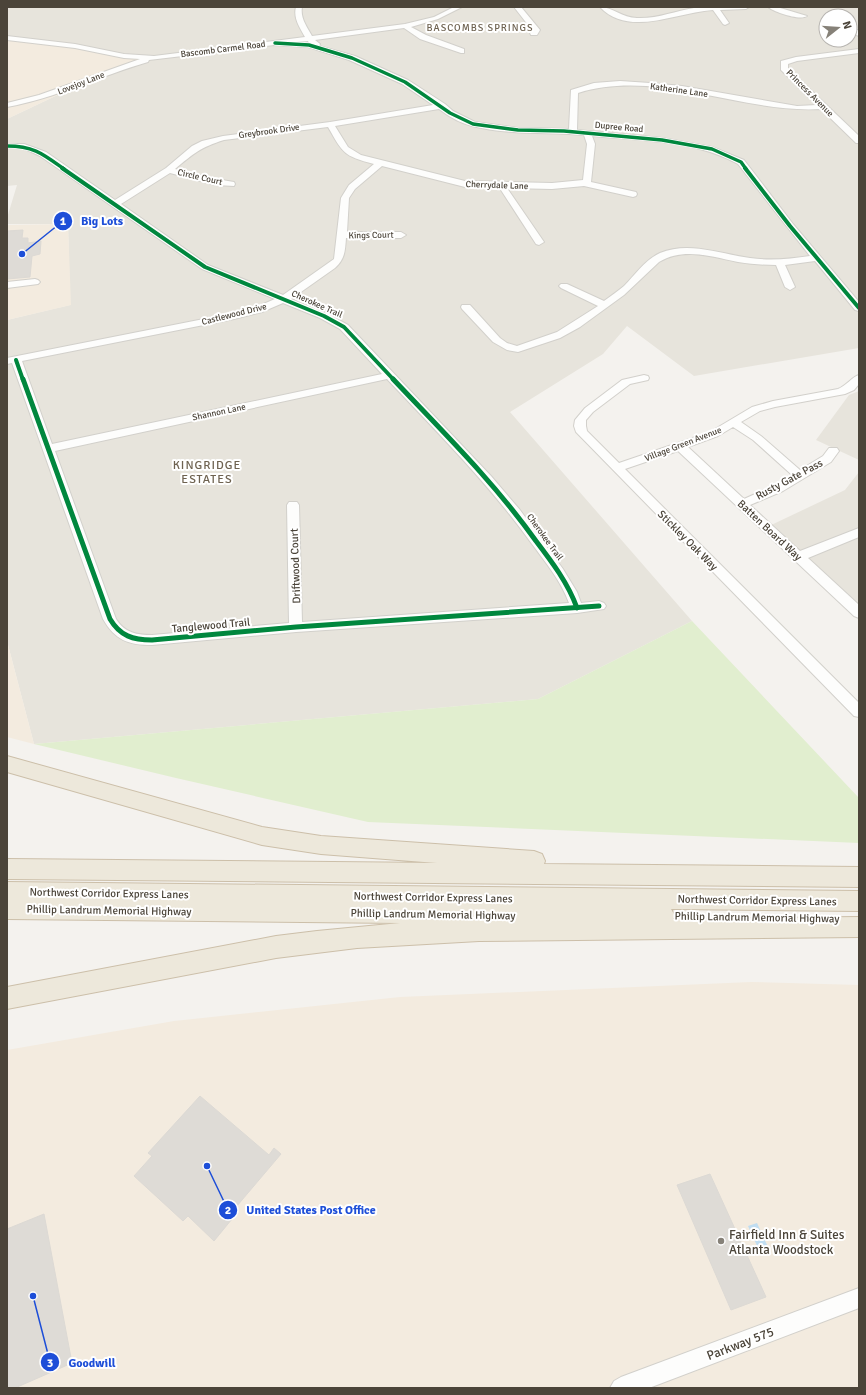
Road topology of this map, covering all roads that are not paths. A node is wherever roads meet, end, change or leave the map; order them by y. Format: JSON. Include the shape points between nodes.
{"nodes":[{"id":1,"x":299,"y":7,"type":"edge"},
{"id":2,"x":459,"y":7,"type":"edge"},
{"id":3,"x":517,"y":7,"type":"edge"},
{"id":4,"x":603,"y":7,"type":"edge"},
{"id":5,"x":730,"y":7,"type":"edge"},
{"id":6,"x":746,"y":7,"type":"edge"},
{"id":7,"x":771,"y":7,"type":"edge"},
{"id":8,"x":715,"y":8,"type":"junction"},
{"id":9,"x":804,"y":16,"type":"dead end"},
{"id":10,"x":725,"y":23,"type":"dead end"},
{"id":11,"x":405,"y":26,"type":"junction"},
{"id":12,"x":534,"y":33,"type":"dead end"},
{"id":13,"x":7,"y":38,"type":"edge"},
{"id":14,"x":308,"y":41,"type":"junction"},
{"id":15,"x":275,"y":43,"type":"joint"},
{"id":16,"x":461,"y":51,"type":"dead end"},
{"id":17,"x":859,"y":51,"type":"edge"},
{"id":18,"x":154,"y":58,"type":"junction"},
{"id":19,"x":7,"y":105,"type":"edge"},
{"id":20,"x":442,"y":106,"type":"junction"},
{"id":21,"x":824,"y":107,"type":"junction"},
{"id":22,"x":330,"y":124,"type":"junction"},
{"id":23,"x":573,"y":132,"type":"junction"},
{"id":24,"x":587,"y":134,"type":"junction"},
{"id":25,"x":859,"y":142,"type":"edge"},
{"id":26,"x":7,"y":146,"type":"edge"},
{"id":27,"x":380,"y":163,"type":"junction"},
{"id":28,"x":169,"y":170,"type":"junction"},
{"id":29,"x":584,"y":183,"type":"junction"},
{"id":30,"x":231,"y":184,"type":"dead end"},
{"id":31,"x":502,"y":186,"type":"junction"},
{"id":32,"x":633,"y":194,"type":"dead end"},
{"id":33,"x":115,"y":204,"type":"junction"},
{"id":34,"x":401,"y":235,"type":"dead end"},
{"id":35,"x":341,"y":236,"type":"junction"},
{"id":36,"x":539,"y":242,"type":"dead end"},
{"id":37,"x":817,"y":258,"type":"junction"},
{"id":38,"x":779,"y":262,"type":"junction"},
{"id":39,"x":35,"y":282,"type":"dead end"},
{"id":40,"x":7,"y":285,"type":"edge"},
{"id":41,"x":564,"y":286,"type":"dead end"},
{"id":42,"x":790,"y":286,"type":"dead end"},
{"id":43,"x":284,"y":299,"type":"junction"},
{"id":44,"x":604,"y":305,"type":"junction"},
{"id":45,"x":466,"y":307,"type":"dead end"},
{"id":46,"x":859,"y":308,"type":"edge"},
{"id":47,"x":11,"y":360,"type":"edge"},
{"id":48,"x":390,"y":375,"type":"junction"},
{"id":49,"x":644,"y":378,"type":"dead end"},
{"id":50,"x":859,"y":378,"type":"edge"},
{"id":51,"x":733,"y":422,"type":"junction"},
{"id":52,"x":680,"y":446,"type":"junction"},
{"id":53,"x":48,"y":449,"type":"junction"},
{"id":54,"x":833,"y":451,"type":"dead end"},
{"id":55,"x":617,"y":468,"type":"junction"},
{"id":56,"x":799,"y":475,"type":"junction"},
{"id":57,"x":742,"y":504,"type":"junction"},
{"id":58,"x":293,"y":505,"type":"dead end"},
{"id":59,"x":859,"y":532,"type":"edge"},
{"id":60,"x":798,"y":556,"type":"junction"},
{"id":61,"x":599,"y":606,"type":"dead end"},
{"id":62,"x":577,"y":608,"type":"junction"},
{"id":63,"x":859,"y":613,"type":"edge"},
{"id":64,"x":296,"y":627,"type":"junction"},
{"id":65,"x":859,"y":712,"type":"edge"},
{"id":66,"x":7,"y":764,"type":"edge"},
{"id":67,"x":7,"y":869,"type":"edge"},
{"id":68,"x":728,"y":875,"type":"junction"},
{"id":69,"x":859,"y":877,"type":"edge"},
{"id":70,"x":7,"y":892,"type":"edge"},
{"id":71,"x":859,"y":901,"type":"edge"},
{"id":72,"x":7,"y":909,"type":"edge"},
{"id":73,"x":859,"y":918,"type":"edge"},
{"id":74,"x":859,"y":927,"type":"edge"},
{"id":75,"x":7,"y":998,"type":"edge"},
{"id":76,"x":859,"y":1298,"type":"edge"},
{"id":77,"x":621,"y":1388,"type":"edge"}],
"edges":[{"from":1,"to":14,"type":"street","via":[[297,13]]},
{"from":2,"to":11,"type":"street","via":[[436,18]]},
{"from":3,"to":12,"type":"street","via":[[536,30]]},
{"from":4,"to":8,"type":"street","via":[[612,15],[637,24],[694,10]]},
{"from":5,"to":6,"type":"street"},
{"from":5,"to":8,"type":"street"},
{"from":7,"to":9,"type":"street"},
{"from":8,"to":10,"type":"street"},
{"from":11,"to":14,"type":"street"},
{"from":11,"to":16,"type":"street","via":[[424,37]]},
{"from":13,"to":18,"type":"street","name":"Bascomb Carmel Road"},
{"from":14,"to":15,"type":"street","name":"Dupree Road"},
{"from":14,"to":20,"type":"street","name":"Dupree Road","via":[[405,82]]},
{"from":15,"to":18,"type":"street","name":"Bascomb Carmel Road"},
{"from":17,"to":21,"type":"street","name":"Princess Avenue","via":[[796,59],[784,64],[784,68],[793,78]]},
{"from":18,"to":19,"type":"street","name":"Lovejoy Lane","via":[[39,98]]},
{"from":20,"to":22,"type":"street","name":"Greybrook Drive"},
{"from":20,"to":23,"type":"street","name":"Dupree Road","via":[[464,121],[489,128]]},
{"from":21,"to":23,"type":"street","name":"Katherine Lane","via":[[798,108],[672,88],[600,84],[582,87],[574,92]]},
{"from":21,"to":25,"type":"street","name":"Princess Avenue"},
{"from":22,"to":27,"type":"street","name":"Cherrydale Lane","via":[[349,152]]},
{"from":22,"to":28,"type":"street","name":"Greybrook Drive","via":[[238,135],[205,143]]},
{"from":23,"to":24,"type":"street","name":"Dupree Road"},
{"from":24,"to":29,"type":"street","via":[[590,144],[587,181]]},
{"from":24,"to":37,"type":"street","name":"Dupree Road","via":[[662,140],[712,149],[732,157],[741,162]]},
{"from":26,"to":33,"type":"street","name":"Cherokee Trail","via":[[24,146],[43,154]]},
{"from":27,"to":31,"type":"street","name":"Cherrydale Lane","via":[[465,184]]},
{"from":27,"to":35,"type":"street","name":"Castlewood Drive","via":[[348,192],[344,204]]},
{"from":28,"to":30,"type":"street","name":"Circle Court"},
{"from":28,"to":33,"type":"street","name":"Greybrook Drive"},
{"from":29,"to":31,"type":"street","name":"Cherrydale Lane"},
{"from":29,"to":32,"type":"street","name":"Cherrydale Lane"},
{"from":31,"to":36,"type":"street"},
{"from":33,"to":43,"type":"street","name":"Cherokee Trail","via":[[205,267]]},
{"from":34,"to":35,"type":"street","name":"Kings Court"},
{"from":35,"to":43,"type":"street","name":"Castlewood Drive","via":[[338,260]]},
{"from":37,"to":38,"type":"street"},
{"from":37,"to":46,"type":"street","name":"Dupree Road"},
{"from":38,"to":42,"type":"street"},
{"from":38,"to":44,"type":"street","via":[[736,259],[692,250],[669,253],[652,262],[622,293]]},
{"from":39,"to":40,"type":"street"},
{"from":41,"to":44,"type":"street"},
{"from":43,"to":47,"type":"street","name":"Castlewood Drive","via":[[258,310],[234,316]]},
{"from":43,"to":48,"type":"street","name":"Cherokee Trail","via":[[344,327]]},
{"from":44,"to":45,"type":"street","via":[[561,334],[511,350],[488,331]]},
{"from":47,"to":53,"type":"street","name":"Tanglewood Trail"},
{"from":48,"to":53,"type":"street","name":"Shannon Lane"},
{"from":48,"to":62,"type":"street","name":"Cherokee Trail","via":[[516,513],[559,572]]},
{"from":49,"to":55,"type":"street","name":"Stickley Oak Way","via":[[626,382],[589,410],[581,420],[582,432]]},
{"from":50,"to":51,"type":"street","name":"Village Green Avenue","via":[[850,388],[841,392],[764,406]]},
{"from":51,"to":52,"type":"street","name":"Village Green Avenue","via":[[714,434]]},
{"from":51,"to":56,"type":"street","via":[[757,438]]},
{"from":52,"to":55,"type":"street","name":"Village Green Avenue"},
{"from":52,"to":57,"type":"street","name":"Batten Board Way"},
{"from":53,"to":64,"type":"street","name":"Tanglewood Trail","via":[[110,619],[121,634],[139,641]]},
{"from":54,"to":56,"type":"street","name":"Rusty Gate Pass","via":[[827,459]]},
{"from":55,"to":65,"type":"street","name":"Stickley Oak Way"},
{"from":56,"to":57,"type":"street","name":"Rusty Gate Pass","via":[[779,488]]},
{"from":57,"to":60,"type":"street","name":"Batten Board Way"},
{"from":58,"to":64,"type":"street","name":"Driftwood Court"},
{"from":59,"to":60,"type":"street"},
{"from":60,"to":63,"type":"street","name":"Batten Board Way"},
{"from":61,"to":62,"type":"street","name":"Tanglewood Trail"},
{"from":62,"to":64,"type":"street","name":"Tanglewood Trail"},
{"from":66,"to":68,"type":"highway","via":[[238,830],[291,841],[349,848]]},
{"from":67,"to":68,"type":"highway"},
{"from":68,"to":69,"type":"highway"},
{"from":70,"to":71,"type":"highway","name":"Northwest Corridor Express Lanes"},
{"from":72,"to":73,"type":"highway","name":"Phillip Landrum Memorial Highway"},
{"from":74,"to":75,"type":"highway","via":[[488,931],[376,935],[276,948]]},
{"from":76,"to":77,"type":"street","name":"Parkway 575"}]}
